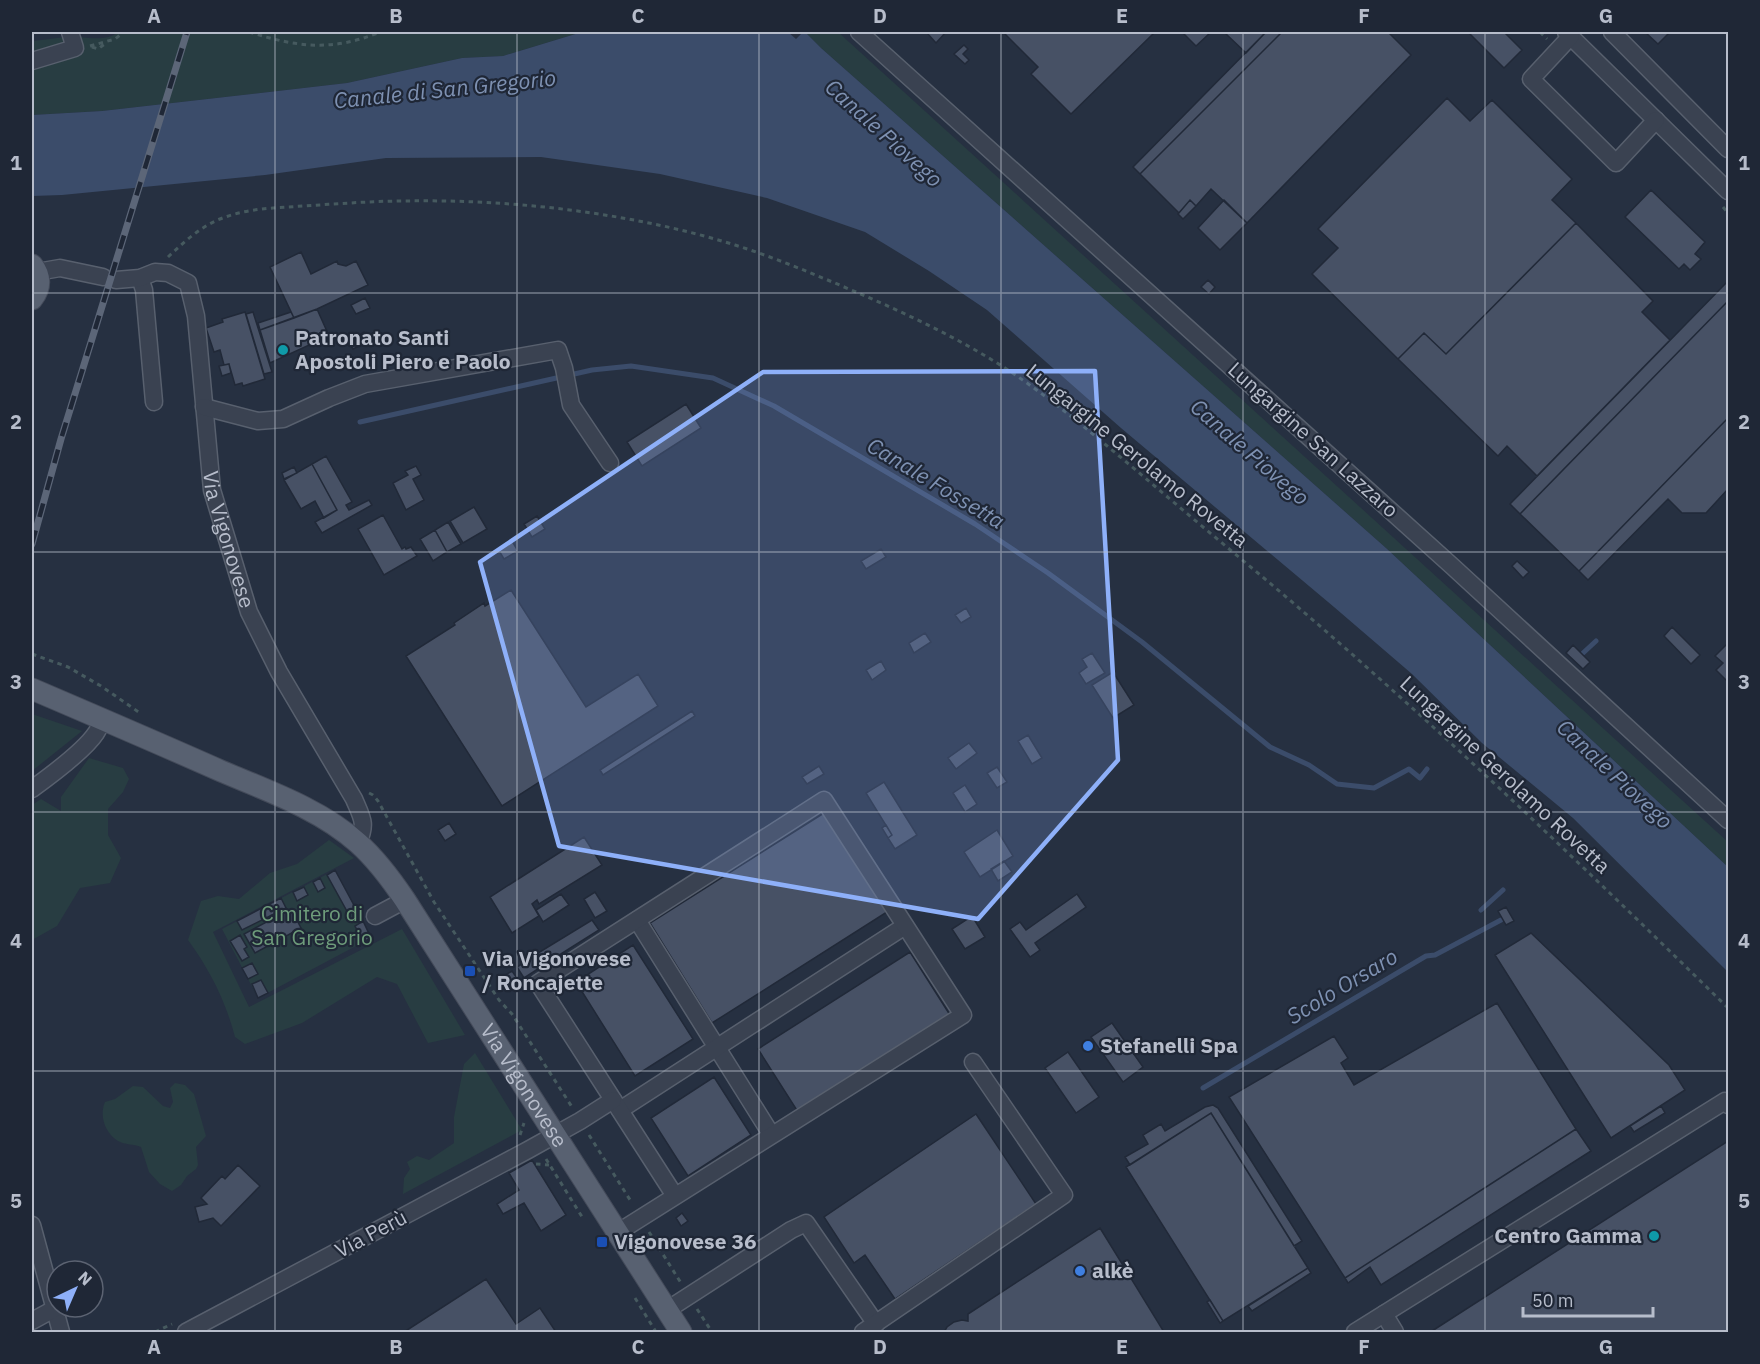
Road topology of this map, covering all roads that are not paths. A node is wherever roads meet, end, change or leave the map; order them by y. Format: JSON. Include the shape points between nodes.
{"nodes":[{"id":1,"x":70,"y":32,"type":"edge"},
{"id":2,"x":859,"y":32,"type":"edge"},
{"id":3,"x":1612,"y":32,"type":"edge"},
{"id":4,"x":1569,"y":34,"type":"edge"},
{"id":5,"x":32,"y":61,"type":"edge"},
{"id":6,"x":1656,"y":120,"type":"junction"},
{"id":7,"x":1728,"y":149,"type":"edge"},
{"id":8,"x":1728,"y":191,"type":"edge"},
{"id":9,"x":34,"y":268,"type":"edge"},
{"id":10,"x":147,"y":275,"type":"junction"},
{"id":11,"x":32,"y":299,"type":"edge"},
{"id":12,"x":154,"y":402,"type":"dead end"},
{"id":13,"x":204,"y":407,"type":"junction"},
{"id":14,"x":610,"y":463,"type":"dead end"},
{"id":15,"x":32,"y":689,"type":"edge"},
{"id":16,"x":102,"y":720,"type":"junction"},
{"id":17,"x":32,"y":789,"type":"edge"},
{"id":18,"x":1728,"y":820,"type":"edge"},
{"id":19,"x":358,"y":843,"type":"junction"},
{"id":20,"x":405,"y":900,"type":"junction"},
{"id":21,"x":375,"y":916,"type":"dead end"},
{"id":22,"x":637,"y":920,"type":"junction"},
{"id":23,"x":905,"y":926,"type":"junction"},
{"id":24,"x":716,"y":1048,"type":"junction"},
{"id":25,"x":973,"y":1062,"type":"dead end"},
{"id":26,"x":617,"y":1105,"type":"junction"},
{"id":27,"x":1728,"y":1105,"type":"edge"},
{"id":28,"x":771,"y":1134,"type":"junction"},
{"id":29,"x":555,"y":1135,"type":"junction"},
{"id":30,"x":675,"y":1196,"type":"junction"},
{"id":31,"x":32,"y":1225,"type":"edge"},
{"id":32,"x":617,"y":1233,"type":"junction"},
{"id":33,"x":45,"y":1275,"type":"edge"},
{"id":34,"x":667,"y":1310,"type":"junction"},
{"id":35,"x":1384,"y":1314,"type":"junction"},
{"id":36,"x":869,"y":1328,"type":"edge"},
{"id":37,"x":1357,"y":1331,"type":"edge"},
{"id":38,"x":186,"y":1332,"type":"edge"},
{"id":39,"x":681,"y":1332,"type":"edge"},
{"id":40,"x":1395,"y":1332,"type":"edge"}],
"edges":[{"from":1,"to":5,"type":"street","via":[[75,48]]},
{"from":2,"to":18,"type":"street","name":"Lungargine San Lazzaro","via":[[1261,392]]},
{"from":3,"to":7,"type":"street"},
{"from":4,"to":6,"type":"street"},
{"from":4,"to":6,"type":"street","via":[[1531,80],[1616,163]]},
{"from":6,"to":8,"type":"street"},
{"from":9,"to":10,"type":"street","name":"Via Vigonovese","via":[[60,268],[110,279]]},
{"from":9,"to":11,"type":"main road","name":"Via Vigonovese","via":[[39,282]]},
{"from":10,"to":12,"type":"street","via":[[144,290]]},
{"from":10,"to":13,"type":"street","name":"Via Vigonovese","via":[[168,273],[188,283],[196,316]]},
{"from":13,"to":14,"type":"street","via":[[258,421],[284,419],[365,384],[558,350],[571,405]]},
{"from":13,"to":19,"type":"street","name":"Via Vigonovese","via":[[212,490],[249,612],[279,672],[354,799],[364,830]]},
{"from":15,"to":16,"type":"main road","name":"Via Vigonovese"},
{"from":16,"to":17,"type":"street","via":[[82,748]]},
{"from":16,"to":19,"type":"main road","name":"Via Vigonovese","via":[[326,819]]},
{"from":19,"to":20,"type":"main road","name":"Via Vigonovese","via":[[382,867]]},
{"from":20,"to":21,"type":"street"},
{"from":20,"to":29,"type":"main road","name":"Via Vigonovese"},
{"from":22,"to":23,"type":"street","via":[[824,800]]},
{"from":22,"to":24,"type":"street"},
{"from":22,"to":26,"type":"street","via":[[538,983]]},
{"from":23,"to":24,"type":"street","name":"Via Perù"},
{"from":23,"to":28,"type":"street","via":[[963,1015]]},
{"from":24,"to":26,"type":"street","name":"Via Perù"},
{"from":24,"to":28,"type":"street"},
{"from":25,"to":36,"type":"street","via":[[1064,1194]]},
{"from":26,"to":29,"type":"street","name":"Via Perù"},
{"from":26,"to":30,"type":"street"},
{"from":27,"to":35,"type":"street","via":[[1725,1101]]},
{"from":28,"to":30,"type":"street"},
{"from":29,"to":32,"type":"main road","name":"Via Vigonovese"},
{"from":29,"to":38,"type":"street","name":"Via Perù"},
{"from":30,"to":32,"type":"street"},
{"from":31,"to":33,"type":"street"},
{"from":32,"to":34,"type":"main road","name":"Via Vigonovese"},
{"from":34,"to":36,"type":"street","via":[[806,1223]]},
{"from":34,"to":39,"type":"main road","name":"Via Vigonovese"},
{"from":35,"to":37,"type":"street"},
{"from":35,"to":40,"type":"street"}]}
